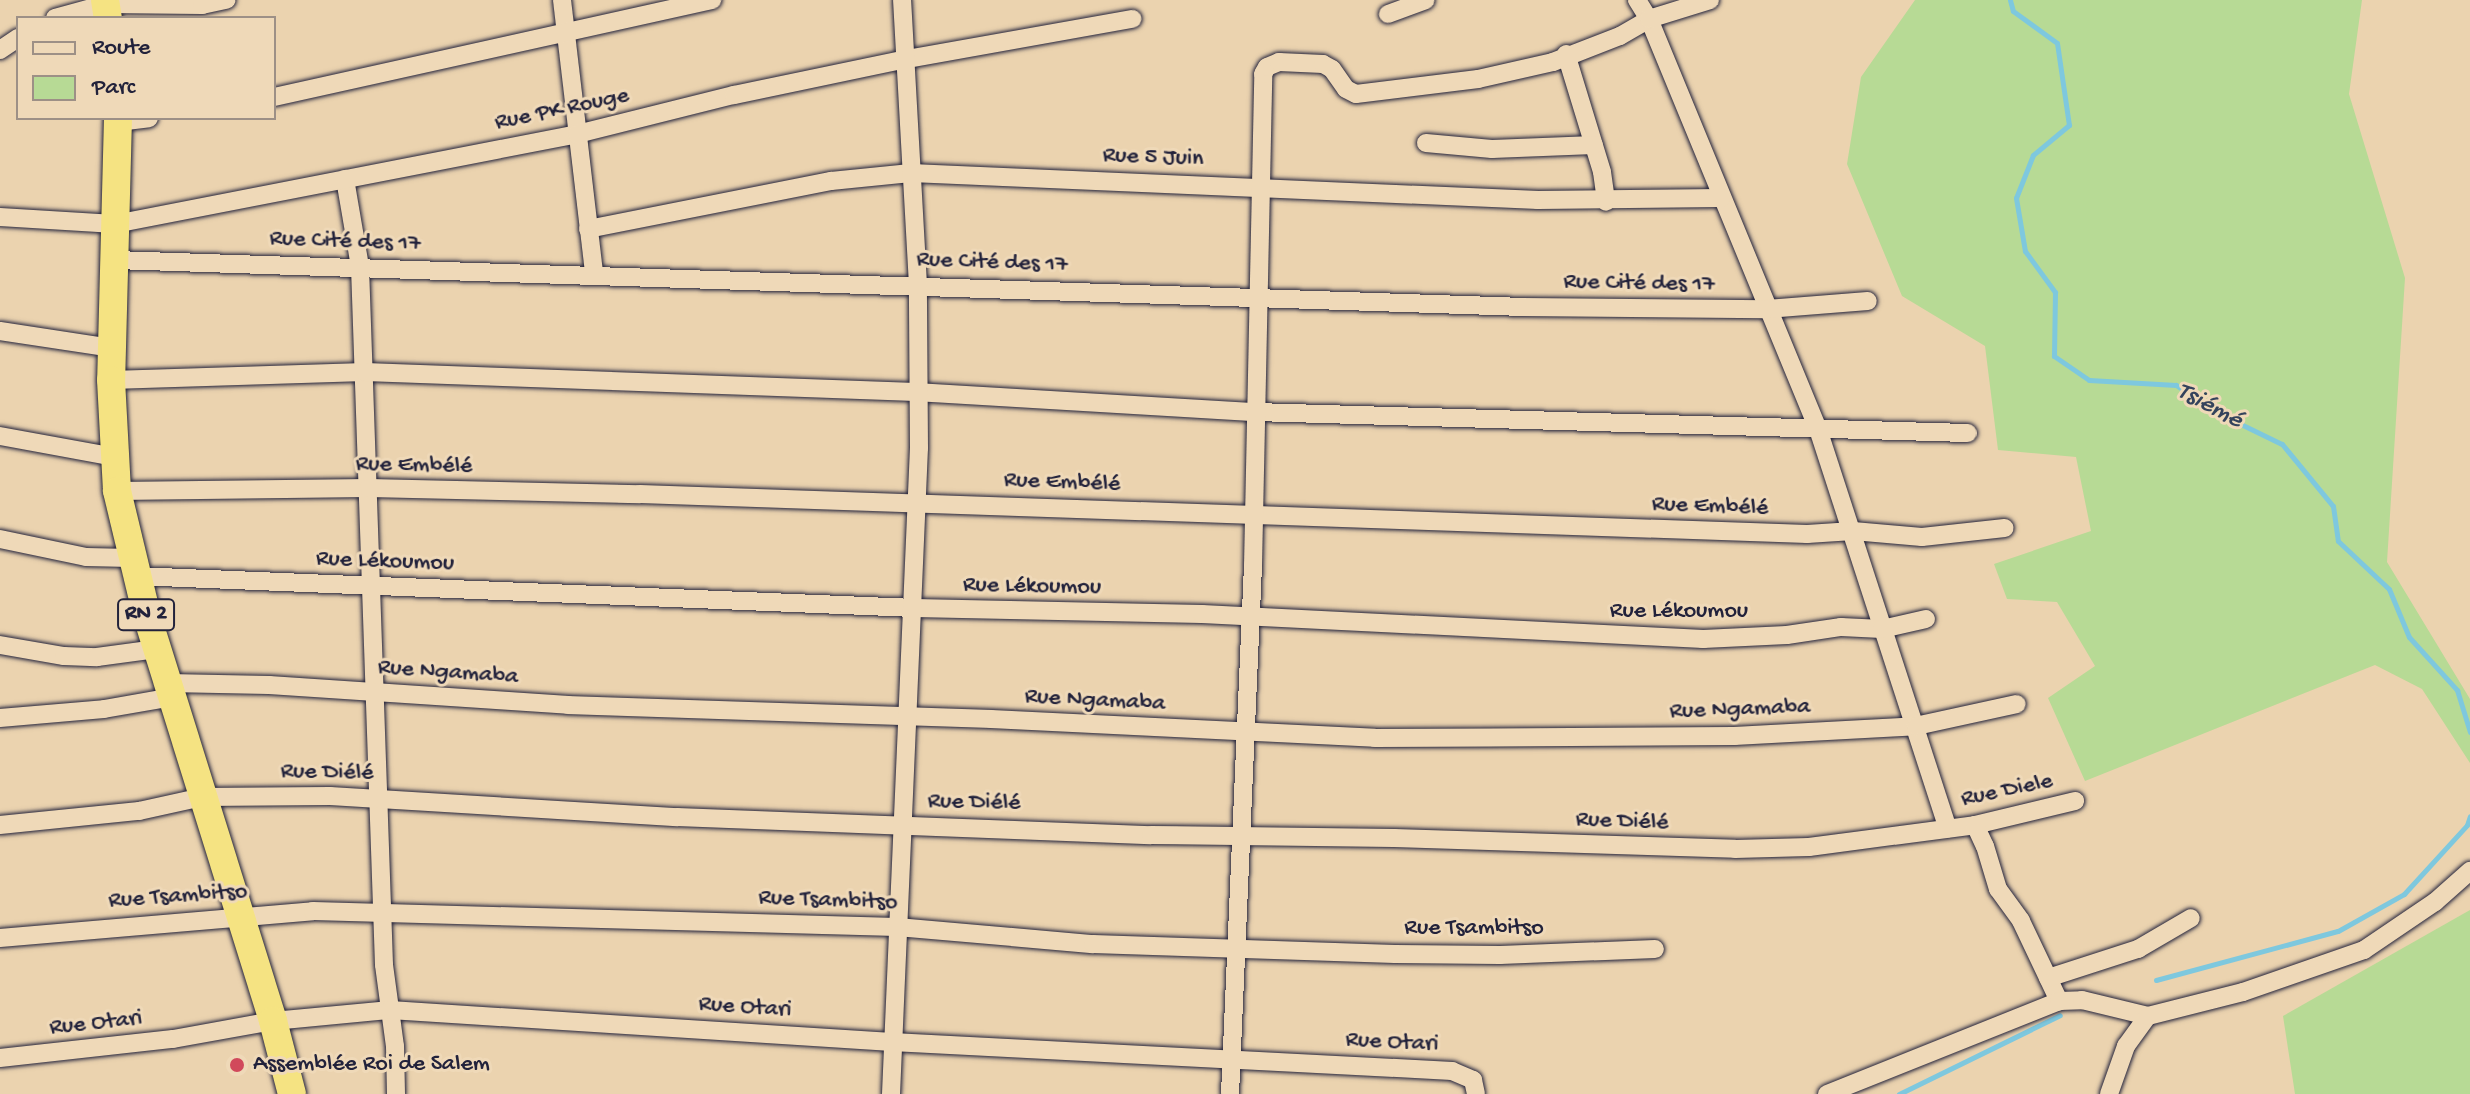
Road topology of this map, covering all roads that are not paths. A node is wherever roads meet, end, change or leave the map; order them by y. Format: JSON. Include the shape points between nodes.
{"nodes":[{"id":1,"x":226,"y":0,"type":"edge"},
{"id":2,"x":562,"y":0,"type":"edge"},
{"id":3,"x":712,"y":0,"type":"edge"},
{"id":4,"x":902,"y":0,"type":"edge"},
{"id":5,"x":1426,"y":0,"type":"edge"},
{"id":6,"x":1637,"y":0,"type":"edge"},
{"id":7,"x":1710,"y":0,"type":"edge"},
{"id":8,"x":107,"y":7,"type":"edge"},
{"id":9,"x":1388,"y":14,"type":"dead end"},
{"id":10,"x":64,"y":16,"type":"edge"},
{"id":11,"x":1132,"y":19,"type":"dead end"},
{"id":12,"x":1649,"y":19,"type":"junction"},
{"id":13,"x":563,"y":33,"type":"junction"},
{"id":14,"x":1566,"y":54,"type":"junction"},
{"id":15,"x":907,"y":59,"type":"junction"},
{"id":16,"x":276,"y":97,"type":"edge"},
{"id":17,"x":118,"y":120,"type":"edge"},
{"id":18,"x":577,"y":134,"type":"junction"},
{"id":19,"x":1426,"y":143,"type":"dead end"},
{"id":20,"x":1594,"y":145,"type":"junction"},
{"id":21,"x":911,"y":173,"type":"junction"},
{"id":22,"x":345,"y":179,"type":"junction"},
{"id":23,"x":1260,"y":186,"type":"junction"},
{"id":24,"x":1721,"y":198,"type":"junction"},
{"id":25,"x":1606,"y":202,"type":"junction"},
{"id":26,"x":0,"y":217,"type":"edge"},
{"id":27,"x":115,"y":224,"type":"junction"},
{"id":28,"x":588,"y":229,"type":"junction"},
{"id":29,"x":115,"y":260,"type":"junction"},
{"id":30,"x":360,"y":267,"type":"junction"},
{"id":31,"x":594,"y":274,"type":"junction"},
{"id":32,"x":918,"y":285,"type":"junction"},
{"id":33,"x":1259,"y":296,"type":"junction"},
{"id":34,"x":1868,"y":301,"type":"dead end"},
{"id":35,"x":1767,"y":309,"type":"junction"},
{"id":36,"x":0,"y":331,"type":"edge"},
{"id":37,"x":113,"y":348,"type":"junction"},
{"id":38,"x":365,"y":372,"type":"junction"},
{"id":39,"x":111,"y":380,"type":"junction"},
{"id":40,"x":916,"y":392,"type":"junction"},
{"id":41,"x":1255,"y":412,"type":"junction"},
{"id":42,"x":1818,"y":429,"type":"junction"},
{"id":43,"x":1968,"y":433,"type":"dead end"},
{"id":44,"x":0,"y":436,"type":"edge"},
{"id":45,"x":114,"y":457,"type":"junction"},
{"id":46,"x":369,"y":488,"type":"junction"},
{"id":47,"x":117,"y":491,"type":"junction"},
{"id":48,"x":917,"y":501,"type":"junction"},
{"id":49,"x":1253,"y":514,"type":"junction"},
{"id":50,"x":2005,"y":528,"type":"dead end"},
{"id":51,"x":1853,"y":531,"type":"junction"},
{"id":52,"x":0,"y":539,"type":"edge"},
{"id":53,"x":133,"y":567,"type":"junction"},
{"id":54,"x":371,"y":584,"type":"junction"},
{"id":55,"x":914,"y":608,"type":"junction"},
{"id":56,"x":1250,"y":616,"type":"junction"},
{"id":57,"x":1926,"y":619,"type":"dead end"},
{"id":58,"x":1882,"y":629,"type":"junction"},
{"id":59,"x":0,"y":645,"type":"edge"},
{"id":60,"x":156,"y":649,"type":"junction"},
{"id":61,"x":170,"y":690,"type":"junction"},
{"id":62,"x":376,"y":692,"type":"junction"},
{"id":63,"x":2017,"y":704,"type":"dead end"},
{"id":64,"x":909,"y":716,"type":"junction"},
{"id":65,"x":0,"y":718,"type":"edge"},
{"id":66,"x":1916,"y":726,"type":"junction"},
{"id":67,"x":1245,"y":732,"type":"junction"},
{"id":68,"x":202,"y":797,"type":"junction"},
{"id":69,"x":381,"y":798,"type":"junction"},
{"id":70,"x":2075,"y":801,"type":"dead end"},
{"id":71,"x":0,"y":825,"type":"edge"},
{"id":72,"x":903,"y":825,"type":"junction"},
{"id":73,"x":1975,"y":825,"type":"junction"},
{"id":74,"x":1948,"y":828,"type":"junction"},
{"id":75,"x":1239,"y":835,"type":"junction"},
{"id":76,"x":2470,"y":871,"type":"edge"},
{"id":77,"x":382,"y":912,"type":"junction"},
{"id":78,"x":238,"y":917,"type":"junction"},
{"id":79,"x":2191,"y":918,"type":"dead end"},
{"id":80,"x":897,"y":927,"type":"junction"},
{"id":81,"x":0,"y":938,"type":"edge"},
{"id":82,"x":1237,"y":947,"type":"junction"},
{"id":83,"x":1655,"y":949,"type":"dead end"},
{"id":84,"x":2048,"y":978,"type":"junction"},
{"id":85,"x":2059,"y":1001,"type":"junction"},
{"id":86,"x":390,"y":1010,"type":"junction"},
{"id":87,"x":2148,"y":1016,"type":"junction"},
{"id":88,"x":273,"y":1021,"type":"junction"},
{"id":89,"x":892,"y":1042,"type":"junction"},
{"id":90,"x":0,"y":1058,"type":"edge"},
{"id":91,"x":1232,"y":1058,"type":"junction"},
{"id":92,"x":292,"y":1094,"type":"edge"},
{"id":93,"x":396,"y":1094,"type":"edge"},
{"id":94,"x":891,"y":1094,"type":"edge"},
{"id":95,"x":1230,"y":1094,"type":"edge"},
{"id":96,"x":1476,"y":1094,"type":"edge"},
{"id":97,"x":1827,"y":1094,"type":"edge"},
{"id":98,"x":2109,"y":1094,"type":"edge"}],
"edges":[{"from":1,"to":8,"type":"street"},
{"from":2,"to":13,"type":"street"},
{"from":3,"to":13,"type":"street"},
{"from":4,"to":15,"type":"street"},
{"from":5,"to":9,"type":"street"},
{"from":6,"to":12,"type":"street"},
{"from":7,"to":12,"type":"street"},
{"from":8,"to":10,"type":"street"},
{"from":11,"to":15,"type":"street","name":"Rue PK Rouge"},
{"from":12,"to":14,"type":"street","via":[[1620,36]]},
{"from":12,"to":24,"type":"street"},
{"from":13,"to":16,"type":"street"},
{"from":13,"to":18,"type":"street"},
{"from":14,"to":20,"type":"street"},
{"from":14,"to":23,"type":"street","via":[[1553,62],[1478,79],[1356,94],[1328,66],[1272,63],[1261,83]]},
{"from":15,"to":18,"type":"street","name":"Rue PK Rouge"},
{"from":15,"to":21,"type":"street"},
{"from":17,"to":27,"type":"highway","number":"RN 2"},
{"from":18,"to":22,"type":"street","name":"Rue PK Rouge"},
{"from":18,"to":28,"type":"street"},
{"from":19,"to":20,"type":"street","via":[[1492,149]]},
{"from":20,"to":25,"type":"street"},
{"from":21,"to":23,"type":"street","name":"Rue 5 Juin"},
{"from":21,"to":28,"type":"street","name":"Rue 5 Juin","via":[[817,183]]},
{"from":21,"to":32,"type":"street"},
{"from":22,"to":27,"type":"street","name":"Rue PK Rouge"},
{"from":22,"to":30,"type":"street"},
{"from":23,"to":25,"type":"street","name":"Rue 5 Juin"},
{"from":23,"to":33,"type":"street"},
{"from":24,"to":25,"type":"street","name":"Rue 5 Juin"},
{"from":24,"to":35,"type":"street"},
{"from":26,"to":27,"type":"street","name":"Rue PK Rouge"},
{"from":27,"to":29,"type":"highway","number":"RN 2"},
{"from":28,"to":31,"type":"street"},
{"from":29,"to":30,"type":"street","name":"Rue Cité des 17"},
{"from":29,"to":37,"type":"highway","number":"RN 2"},
{"from":30,"to":31,"type":"street","name":"Rue Cité des 17"},
{"from":30,"to":38,"type":"street"},
{"from":31,"to":32,"type":"street","name":"Rue Cité des 17"},
{"from":32,"to":33,"type":"street","name":"Rue Cité des 17"},
{"from":32,"to":40,"type":"street"},
{"from":33,"to":35,"type":"street","name":"Rue Cité des 17","via":[[1522,307]]},
{"from":33,"to":41,"type":"street"},
{"from":34,"to":35,"type":"street","name":"Rue Cité des 17"},
{"from":35,"to":42,"type":"street"},
{"from":36,"to":37,"type":"street"},
{"from":37,"to":39,"type":"highway","number":"RN 2"},
{"from":38,"to":39,"type":"street"},
{"from":38,"to":40,"type":"street"},
{"from":38,"to":46,"type":"street"},
{"from":39,"to":45,"type":"highway","number":"RN 2"},
{"from":40,"to":41,"type":"street"},
{"from":40,"to":48,"type":"street"},
{"from":41,"to":42,"type":"street"},
{"from":41,"to":49,"type":"street"},
{"from":42,"to":43,"type":"street"},
{"from":42,"to":51,"type":"street"},
{"from":44,"to":45,"type":"street"},
{"from":45,"to":47,"type":"highway","number":"RN 2"},
{"from":46,"to":47,"type":"street","name":"Rue Embélé"},
{"from":46,"to":48,"type":"street","name":"Rue Embélé"},
{"from":46,"to":54,"type":"street"},
{"from":47,"to":53,"type":"highway","number":"RN 2"},
{"from":48,"to":49,"type":"street","name":"Rue Embélé"},
{"from":48,"to":55,"type":"street"},
{"from":49,"to":51,"type":"street","name":"Rue Embélé","via":[[1807,534]]},
{"from":49,"to":56,"type":"street"},
{"from":50,"to":51,"type":"street","name":"Rue Embélé","via":[[1922,537]]},
{"from":51,"to":58,"type":"street"},
{"from":52,"to":53,"type":"street","name":"Rue Lékoumou"},
{"from":53,"to":54,"type":"street","name":"Rue Lékoumou"},
{"from":53,"to":60,"type":"highway","number":"RN 2"},
{"from":54,"to":55,"type":"street","name":"Rue Lékoumou"},
{"from":54,"to":62,"type":"street"},
{"from":55,"to":56,"type":"street","name":"Rue Lékoumou"},
{"from":55,"to":64,"type":"street"},
{"from":56,"to":58,"type":"street","name":"Rue Lékoumou","via":[[1703,639],[1841,627]]},
{"from":56,"to":67,"type":"street"},
{"from":57,"to":58,"type":"street","name":"Rue Lékoumou"},
{"from":58,"to":66,"type":"street"},
{"from":59,"to":60,"type":"street","via":[[97,657]]},
{"from":60,"to":61,"type":"highway","number":"RN 2"},
{"from":61,"to":62,"type":"street","name":"Rue Ngamaba"},
{"from":61,"to":65,"type":"street","name":"Rue Ngamaba","via":[[104,709]]},
{"from":61,"to":68,"type":"highway","number":"RN 2"},
{"from":62,"to":64,"type":"street","name":"Rue Ngamaba","via":[[568,705]]},
{"from":62,"to":69,"type":"street"},
{"from":63,"to":66,"type":"street","name":"Rue Ngamaba"},
{"from":64,"to":67,"type":"street","name":"Rue Ngamaba"},
{"from":64,"to":72,"type":"street"},
{"from":66,"to":67,"type":"street","name":"Rue Ngamaba","via":[[1542,739]]},
{"from":66,"to":74,"type":"street"},
{"from":67,"to":75,"type":"street"},
{"from":68,"to":69,"type":"street","name":"Rue Diélé"},
{"from":68,"to":71,"type":"street","name":"Rue Diélé","via":[[139,811]]},
{"from":68,"to":78,"type":"highway","number":"RN 2"},
{"from":69,"to":72,"type":"street","name":"Rue Diélé"},
{"from":69,"to":77,"type":"street"},
{"from":70,"to":73,"type":"street","name":"Rue Diele"},
{"from":72,"to":75,"type":"street","name":"Rue Diélé"},
{"from":72,"to":80,"type":"street"},
{"from":73,"to":74,"type":"street","name":"Rue Diele"},
{"from":73,"to":84,"type":"street","via":[[1998,889],[2021,921]]},
{"from":74,"to":75,"type":"street","name":"Rue Diélé","via":[[1809,847],[1735,849]]},
{"from":75,"to":82,"type":"street"},
{"from":76,"to":87,"type":"street","via":[[2364,950],[2243,992]]},
{"from":77,"to":78,"type":"street","name":"Rue Tsambitso"},
{"from":77,"to":80,"type":"street","name":"Rue Tsambitso"},
{"from":77,"to":86,"type":"street"},
{"from":78,"to":81,"type":"street","name":"Rue Tsambitso"},
{"from":78,"to":88,"type":"highway","number":"RN 2"},
{"from":79,"to":84,"type":"street","via":[[2138,949]]},
{"from":80,"to":82,"type":"street","name":"Rue Tsambitso","via":[[1093,944]]},
{"from":80,"to":89,"type":"street"},
{"from":82,"to":83,"type":"street","name":"Rue Tsambitso","via":[[1500,955]]},
{"from":82,"to":91,"type":"street"},
{"from":84,"to":85,"type":"street"},
{"from":85,"to":87,"type":"street","via":[[2082,1000]]},
{"from":85,"to":97,"type":"street"},
{"from":86,"to":88,"type":"street","name":"Rue Otari"},
{"from":86,"to":89,"type":"street","name":"Rue Otari"},
{"from":86,"to":93,"type":"street"},
{"from":87,"to":98,"type":"street","via":[[2126,1046]]},
{"from":88,"to":90,"type":"street","name":"Rue Otari","via":[[173,1039]]},
{"from":88,"to":92,"type":"highway","number":"RN 2"},
{"from":89,"to":91,"type":"street","name":"Rue Otari"},
{"from":89,"to":94,"type":"street"},
{"from":91,"to":95,"type":"street"},
{"from":91,"to":96,"type":"street","name":"Rue Otari","via":[[1452,1071],[1473,1080]]}]}
